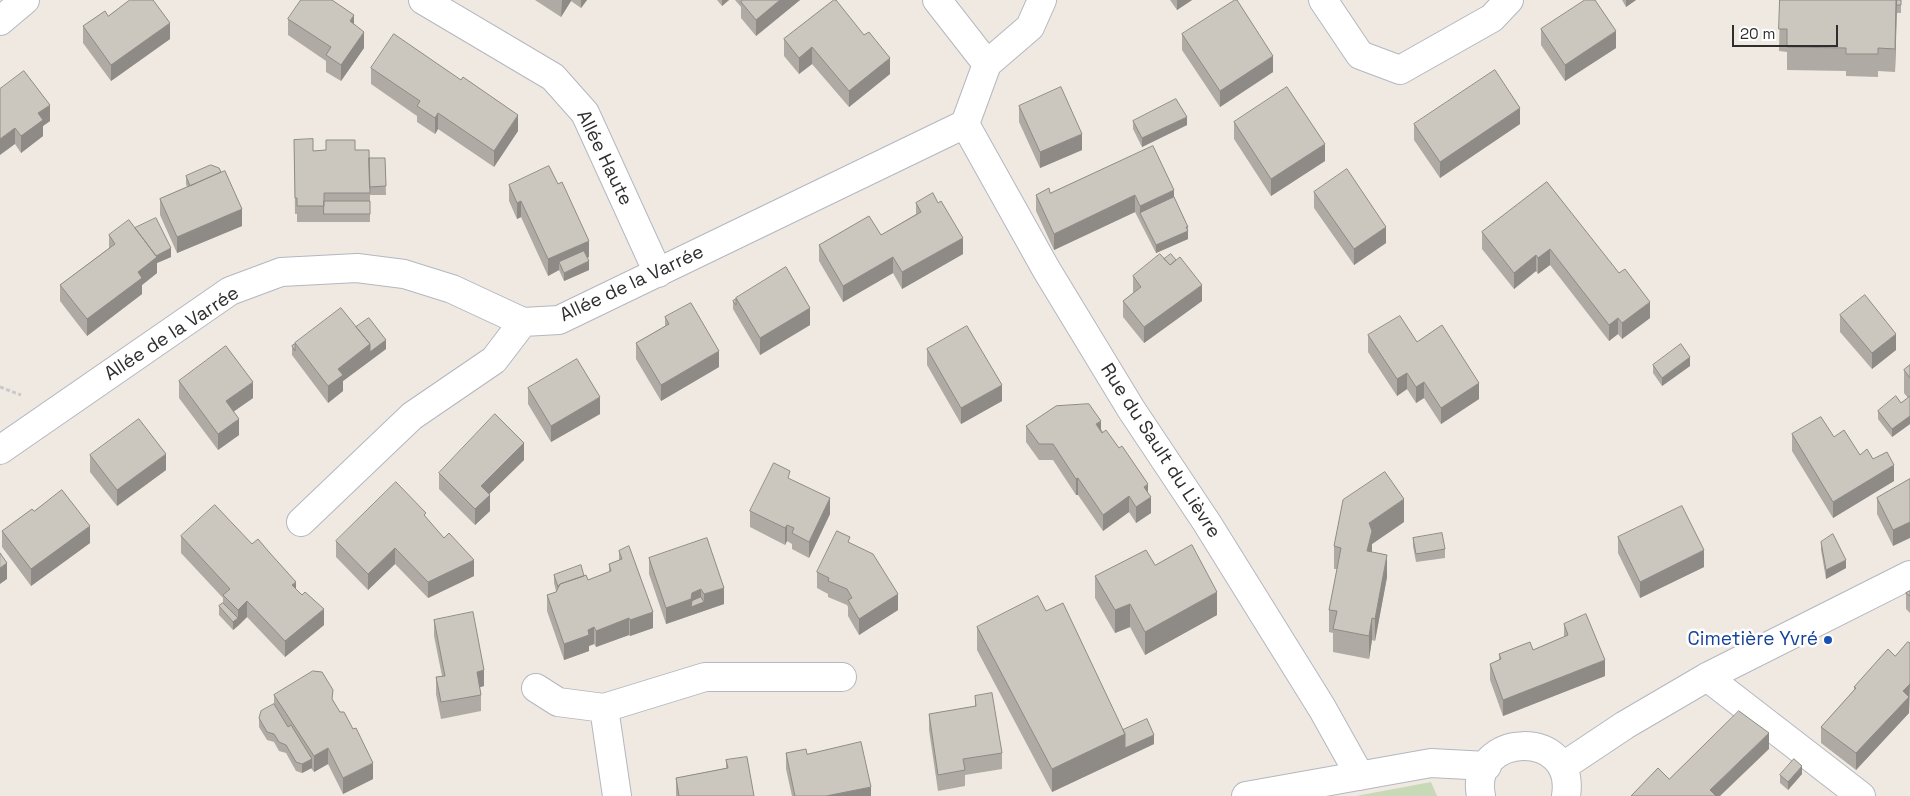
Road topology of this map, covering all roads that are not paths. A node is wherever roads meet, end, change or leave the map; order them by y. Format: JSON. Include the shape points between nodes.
{"nodes":[{"id":1,"x":25,"y":0,"type":"edge"},
{"id":2,"x":423,"y":0,"type":"edge"},
{"id":3,"x":937,"y":0,"type":"edge"},
{"id":4,"x":1042,"y":0,"type":"edge"},
{"id":5,"x":1323,"y":0,"type":"edge"},
{"id":6,"x":1508,"y":0,"type":"edge"},
{"id":7,"x":0,"y":21,"type":"edge"},
{"id":8,"x":987,"y":64,"type":"junction"},
{"id":9,"x":964,"y":124,"type":"junction"},
{"id":10,"x":658,"y":273,"type":"junction"},
{"id":11,"x":523,"y":322,"type":"junction"},
{"id":12,"x":0,"y":450,"type":"edge"},
{"id":13,"x":301,"y":522,"type":"dead end"},
{"id":14,"x":1910,"y":575,"type":"edge"},
{"id":15,"x":842,"y":677,"type":"dead end"},
{"id":16,"x":1707,"y":677,"type":"junction"},
{"id":17,"x":536,"y":688,"type":"dead end"},
{"id":18,"x":604,"y":708,"type":"junction"},
{"id":19,"x":1486,"y":766,"type":"junction"},
{"id":20,"x":1562,"y":767,"type":"junction"},
{"id":21,"x":1360,"y":776,"type":"junction"},
{"id":22,"x":617,"y":796,"type":"edge"},
{"id":23,"x":1246,"y":796,"type":"edge"},
{"id":24,"x":1481,"y":796,"type":"edge"},
{"id":25,"x":1566,"y":796,"type":"edge"},
{"id":26,"x":1861,"y":796,"type":"edge"}],
"edges":[{"from":1,"to":7,"type":"street"},
{"from":2,"to":10,"type":"street","name":"Allée Haute","via":[[553,77],[585,112]]},
{"from":3,"to":8,"type":"street"},
{"from":4,"to":8,"type":"street","via":[[1030,26]]},
{"from":5,"to":6,"type":"street","via":[[1360,55],[1400,70],[1492,18]]},
{"from":8,"to":9,"type":"street"},
{"from":9,"to":10,"type":"street","name":"Allée de la Varrée"},
{"from":9,"to":21,"type":"street","name":"Rue du Sault du Lièvre","via":[[1131,410],[1207,523],[1317,699]]},
{"from":10,"to":11,"type":"street","name":"Allée de la Varrée","via":[[559,320]]},
{"from":11,"to":12,"type":"street","name":"Allée de la Varrée","via":[[452,290],[404,274],[357,268],[281,272],[230,291]]},
{"from":11,"to":13,"type":"street","via":[[494,360],[412,416]]},
{"from":14,"to":16,"type":"street"},
{"from":15,"to":18,"type":"street","via":[[705,677]]},
{"from":16,"to":20,"type":"street"},
{"from":16,"to":26,"type":"street"},
{"from":17,"to":18,"type":"street","via":[[558,702]]},
{"from":18,"to":22,"type":"street"},
{"from":19,"to":20,"type":"street","via":[[1506,748],[1527,745],[1546,751]]},
{"from":19,"to":21,"type":"street","via":[[1431,763]]},
{"from":19,"to":24,"type":"street","via":[[1481,780]]},
{"from":20,"to":25,"type":"street","via":[[1567,782]]},
{"from":21,"to":23,"type":"street"}]}
